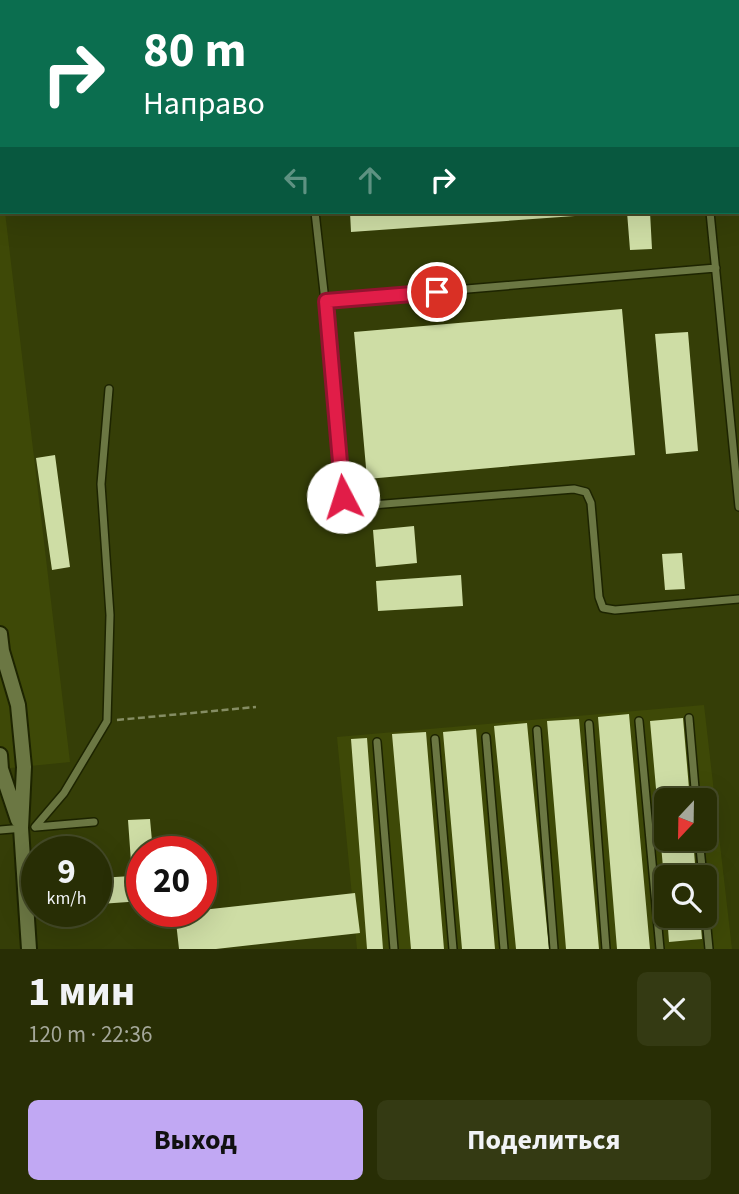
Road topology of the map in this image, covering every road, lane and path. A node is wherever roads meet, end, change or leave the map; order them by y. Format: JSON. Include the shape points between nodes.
{"nodes":[{"id":1,"x":315,"y":214,"type":"edge"},
{"id":2,"x":710,"y":214,"type":"edge"},
{"id":3,"x":716,"y":268,"type":"junction"},
{"id":4,"x":326,"y":301,"type":"junction"},
{"id":5,"x":110,"y":389,"type":"dead end"},
{"id":6,"x":739,"y":507,"type":"edge"},
{"id":7,"x":739,"y":599,"type":"edge"},
{"id":8,"x":0,"y":634,"type":"edge"},
{"id":9,"x":1,"y":651,"type":"edge"},
{"id":10,"x":0,"y":670,"type":"edge"},
{"id":11,"x":256,"y":707,"type":"dead end"},
{"id":12,"x":689,"y":718,"type":"dead end"},
{"id":13,"x":107,"y":721,"type":"junction"},
{"id":14,"x":639,"y":721,"type":"dead end"},
{"id":15,"x":589,"y":724,"type":"dead end"},
{"id":16,"x":537,"y":730,"type":"dead end"},
{"id":17,"x":486,"y":737,"type":"dead end"},
{"id":18,"x":435,"y":739,"type":"dead end"},
{"id":19,"x":377,"y":743,"type":"dead end"},
{"id":20,"x":0,"y":755,"type":"edge"},
{"id":21,"x":695,"y":788,"type":"edge"},
{"id":22,"x":94,"y":822,"type":"dead end"},
{"id":23,"x":28,"y":828,"type":"junction"},
{"id":24,"x":0,"y":830,"type":"edge"},
{"id":25,"x":707,"y":928,"type":"edge"},
{"id":26,"x":29,"y":949,"type":"edge"},
{"id":27,"x":394,"y":949,"type":"edge"},
{"id":28,"x":453,"y":949,"type":"edge"},
{"id":29,"x":504,"y":949,"type":"edge"},
{"id":30,"x":554,"y":949,"type":"edge"},
{"id":31,"x":606,"y":949,"type":"edge"},
{"id":32,"x":660,"y":949,"type":"edge"},
{"id":33,"x":709,"y":949,"type":"edge"}],
"edges":[{"from":1,"to":4,"type":"lane"},
{"from":2,"to":3,"type":"lane"},
{"from":3,"to":4,"type":"lane"},
{"from":3,"to":6,"type":"lane"},
{"from":4,"to":7,"type":"lane","via":[[347,506],[575,489],[586,492],[591,503],[603,608]]},
{"from":5,"to":13,"type":"lane","via":[[101,484],[110,615]]},
{"from":8,"to":9,"type":"street"},
{"from":9,"to":10,"type":"street"},
{"from":9,"to":23,"type":"street","via":[[18,705]]},
{"from":11,"to":13,"type":"path"},
{"from":12,"to":21,"type":"lane"},
{"from":13,"to":23,"type":"lane","via":[[79,771]]},
{"from":14,"to":32,"type":"lane"},
{"from":15,"to":31,"type":"lane"},
{"from":16,"to":30,"type":"lane"},
{"from":17,"to":29,"type":"lane"},
{"from":18,"to":28,"type":"lane"},
{"from":19,"to":27,"type":"lane"},
{"from":20,"to":23,"type":"street","via":[[1,769]]},
{"from":22,"to":23,"type":"lane"},
{"from":23,"to":24,"type":"lane"},
{"from":23,"to":26,"type":"street"},
{"from":25,"to":33,"type":"lane"}]}
